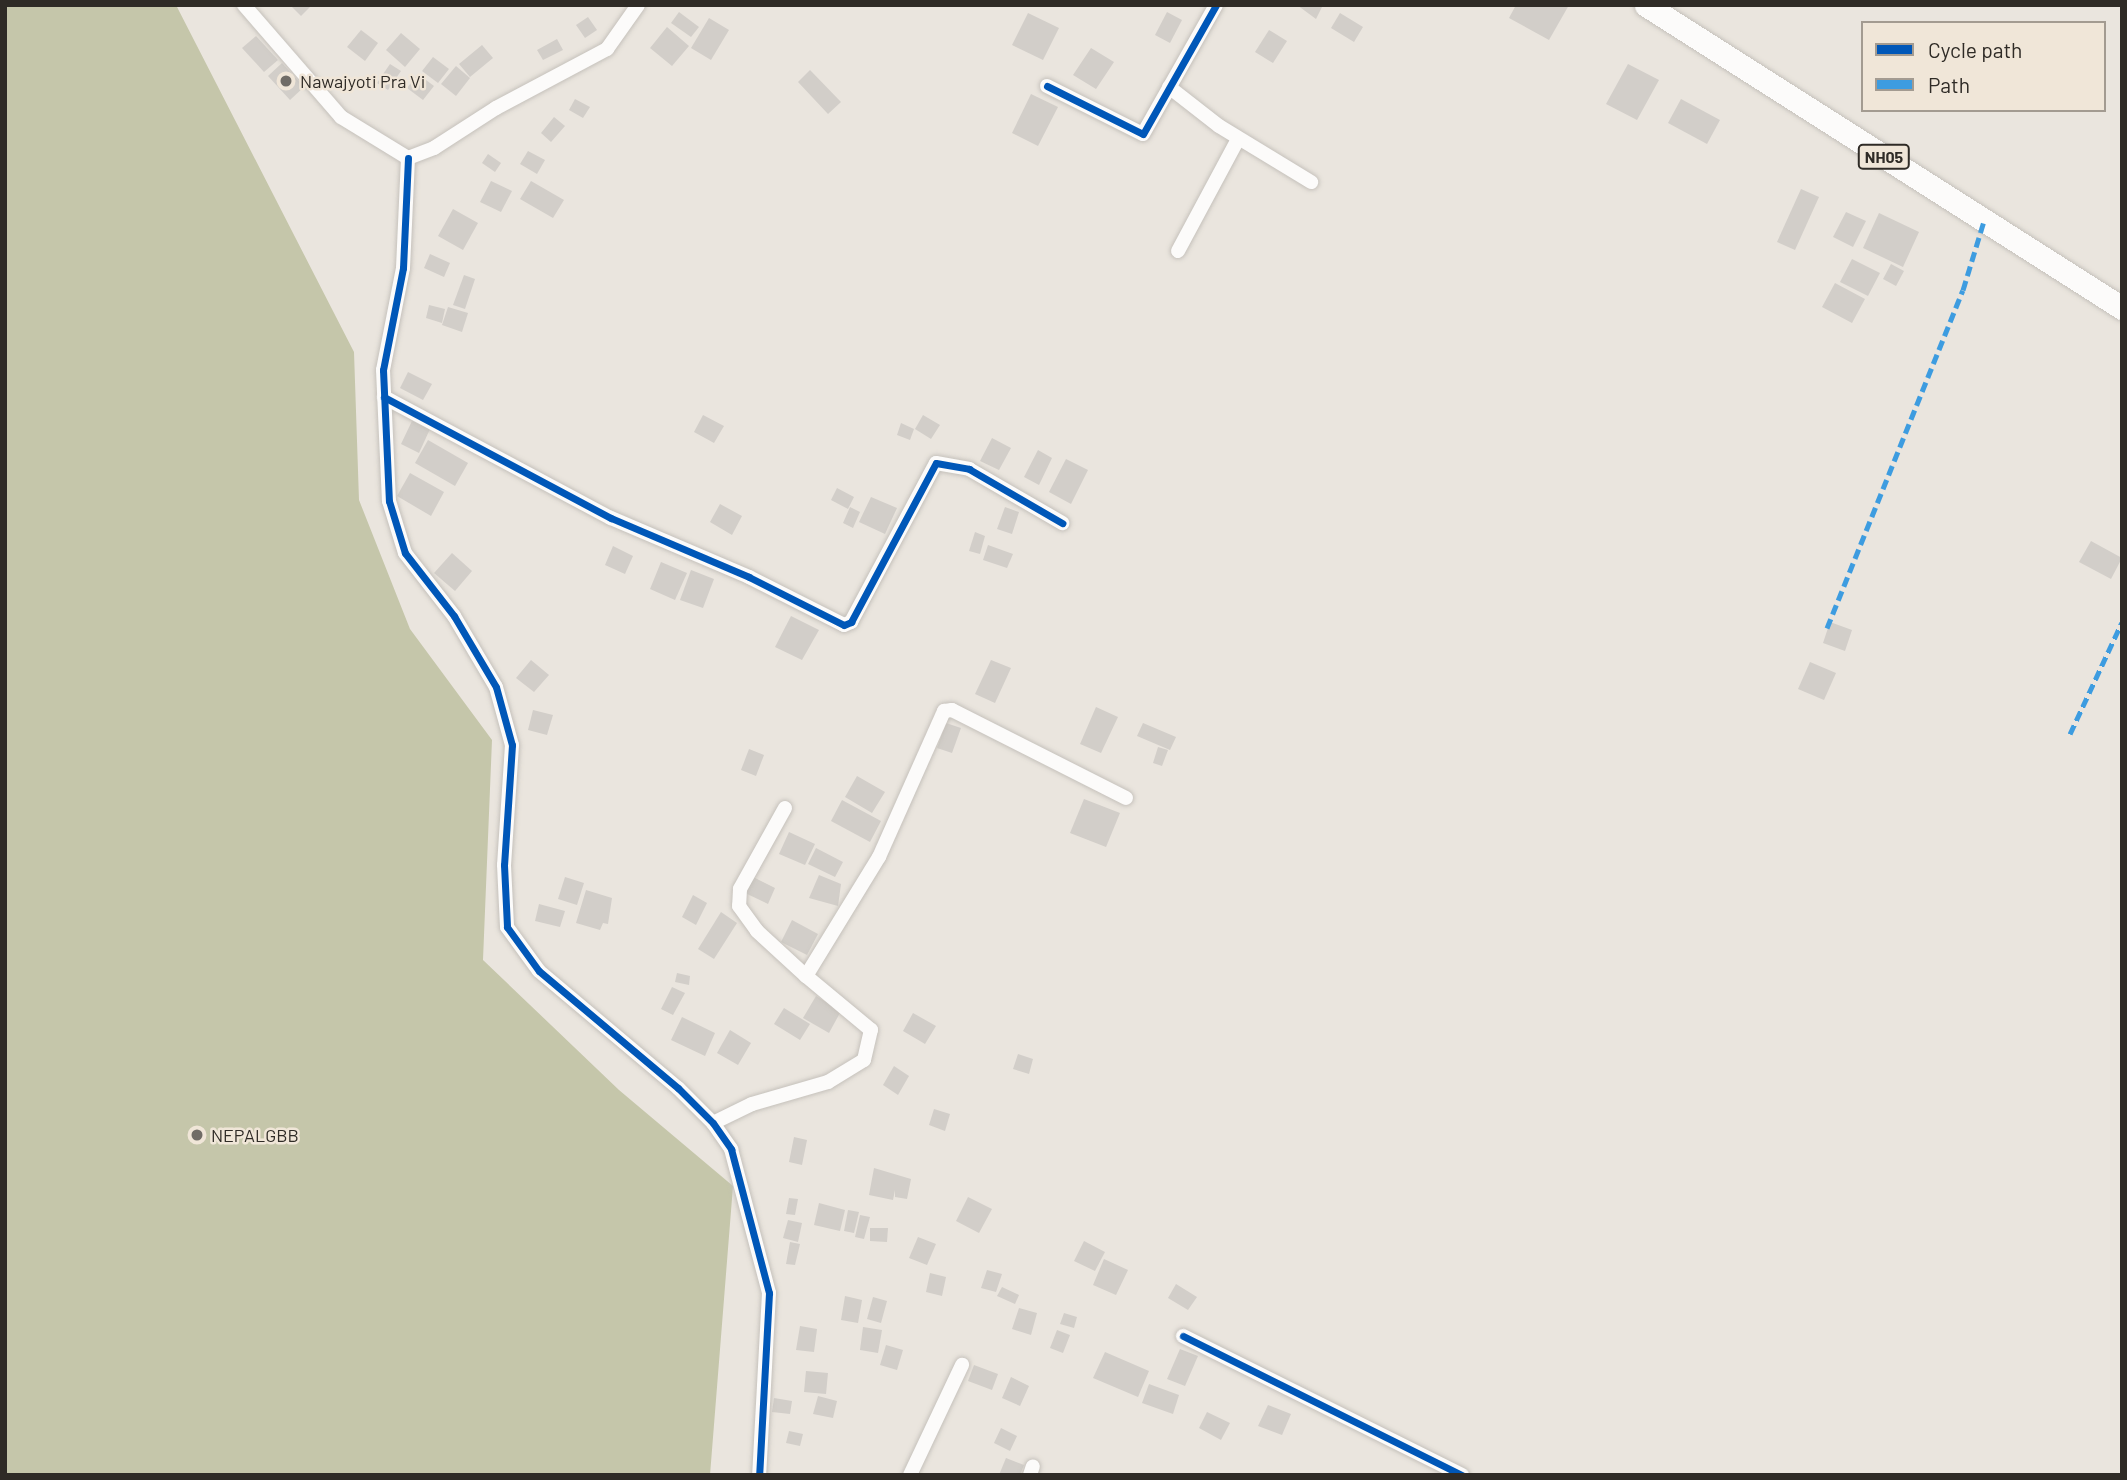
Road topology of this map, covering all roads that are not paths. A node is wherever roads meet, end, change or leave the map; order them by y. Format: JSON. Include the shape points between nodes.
{"nodes":[{"id":1,"x":244,"y":5,"type":"edge"},
{"id":2,"x":638,"y":5,"type":"edge"},
{"id":3,"x":1216,"y":5,"type":"edge"},
{"id":4,"x":1646,"y":5,"type":"edge"},
{"id":5,"x":1047,"y":86,"type":"dead end"},
{"id":6,"x":1169,"y":87,"type":"junction"},
{"id":7,"x":1238,"y":139,"type":"junction"},
{"id":8,"x":408,"y":158,"type":"junction"},
{"id":9,"x":1311,"y":182,"type":"dead end"},
{"id":10,"x":1178,"y":251,"type":"dead end"},
{"id":11,"x":2122,"y":308,"type":"edge"},
{"id":12,"x":384,"y":397,"type":"junction"},
{"id":13,"x":1062,"y":523,"type":"dead end"},
{"id":14,"x":1126,"y":798,"type":"dead end"},
{"id":15,"x":785,"y":808,"type":"dead end"},
{"id":16,"x":806,"y":976,"type":"junction"},
{"id":17,"x":713,"y":1123,"type":"junction"},
{"id":18,"x":1183,"y":1336,"type":"dead end"},
{"id":19,"x":962,"y":1365,"type":"dead end"},
{"id":20,"x":759,"y":1475,"type":"edge"},
{"id":21,"x":910,"y":1475,"type":"edge"},
{"id":22,"x":1462,"y":1475,"type":"edge"}],
"edges":[{"from":1,"to":8,"type":"street","via":[[341,117]]},
{"from":2,"to":8,"type":"street","via":[[607,49],[496,108],[434,148]]},
{"from":3,"to":6,"type":"street"},
{"from":4,"to":11,"type":"main road","number":"NH05"},
{"from":5,"to":6,"type":"street","via":[[1143,134]]},
{"from":6,"to":7,"type":"street"},
{"from":7,"to":9,"type":"street"},
{"from":7,"to":10,"type":"street"},
{"from":8,"to":12,"type":"street","via":[[403,268],[383,370]]},
{"from":12,"to":13,"type":"street","via":[[611,518],[749,577],[844,625],[851,622],[936,463],[969,469]]},
{"from":12,"to":17,"type":"street","via":[[389,501],[405,553],[454,616],[496,687],[512,745],[504,865],[507,927],[539,971]]},
{"from":14,"to":16,"type":"street","via":[[952,710],[944,711],[879,857]]},
{"from":15,"to":16,"type":"street","via":[[740,889],[739,906],[757,931]]},
{"from":16,"to":17,"type":"street","via":[[871,1030],[864,1060],[828,1082],[752,1104]]},
{"from":17,"to":20,"type":"street","via":[[731,1149],[769,1293]]},
{"from":18,"to":22,"type":"street"},
{"from":19,"to":21,"type":"street"}]}
